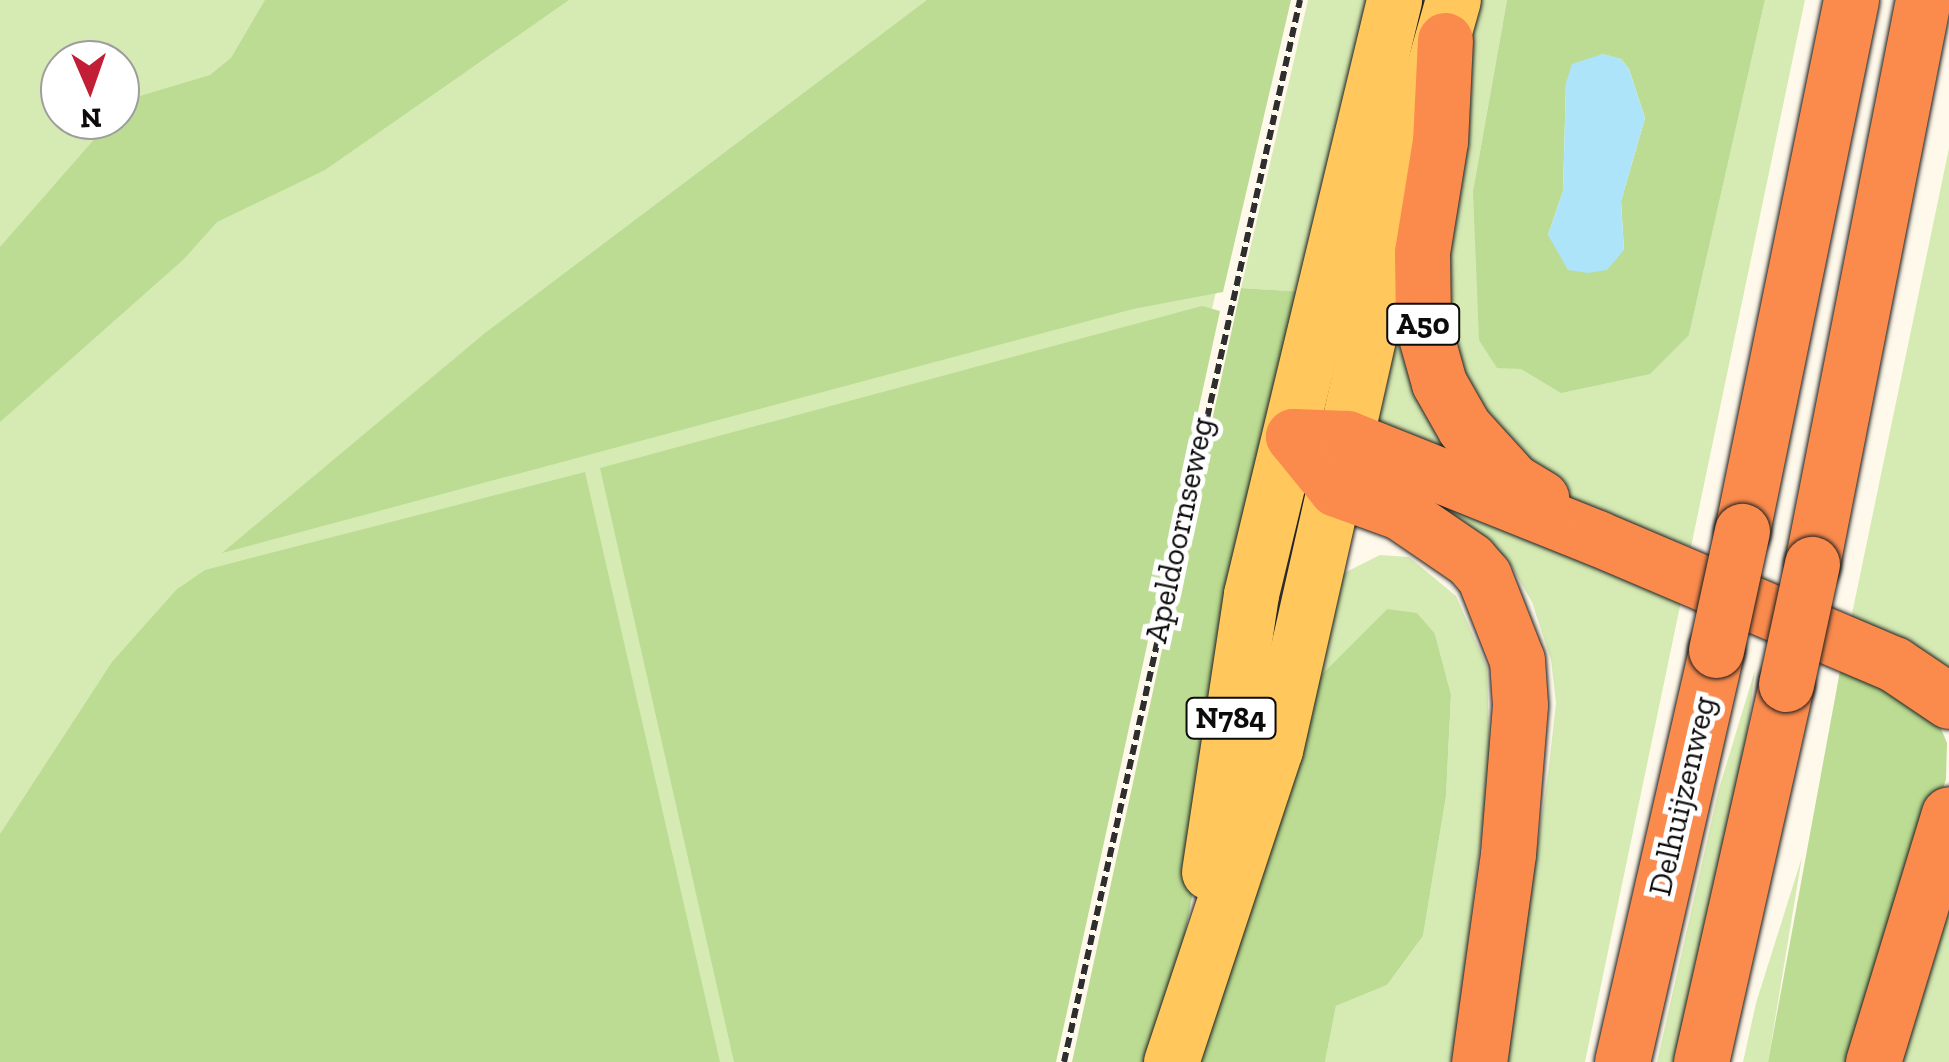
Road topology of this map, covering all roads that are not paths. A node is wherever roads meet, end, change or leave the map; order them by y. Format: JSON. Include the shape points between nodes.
{"nodes":[{"id":1,"x":1394,"y":0,"type":"edge"},
{"id":2,"x":1851,"y":0,"type":"edge"},
{"id":3,"x":1923,"y":0,"type":"edge"},
{"id":4,"x":1449,"y":20,"type":"edge"},
{"id":5,"x":1293,"y":436,"type":"junction"},
{"id":6,"x":1342,"y":464,"type":"junction"},
{"id":7,"x":1596,"y":538,"type":"junction"},
{"id":8,"x":1949,"y":702,"type":"edge"},
{"id":9,"x":1949,"y":814,"type":"edge"},
{"id":10,"x":1188,"y":1004,"type":"junction"},
{"id":11,"x":1172,"y":1062,"type":"edge"},
{"id":12,"x":1479,"y":1062,"type":"edge"},
{"id":13,"x":1622,"y":1062,"type":"edge"},
{"id":14,"x":1702,"y":1062,"type":"edge"},
{"id":15,"x":1873,"y":1062,"type":"edge"}],
"edges":[{"from":1,"to":5,"type":"main road","number":"N784"},
{"from":2,"to":13,"type":"highway","name":"Delhuijzenweg","bridge":true,"via":[[1742,531]]},
{"from":3,"to":14,"type":"highway","bridge":true,"via":[[1812,564]]},
{"from":4,"to":6,"type":"main road","number":"N784","via":[[1411,148]]},
{"from":4,"to":7,"type":"highway","number":"A50","via":[[1420,276],[1430,356],[1475,442],[1514,481]]},
{"from":5,"to":6,"type":"highway"},
{"from":5,"to":10,"type":"main road","number":"N784","via":[[1251,594]]},
{"from":6,"to":7,"type":"highway","number":"A50"},
{"from":6,"to":10,"type":"main road","number":"N784","via":[[1274,750]]},
{"from":6,"to":12,"type":"highway","via":[[1470,560],[1484,576],[1517,660],[1520,705],[1508,854]]},
{"from":7,"to":8,"type":"highway","number":"A50","via":[[1894,664]]},
{"from":9,"to":15,"type":"highway"},
{"from":10,"to":11,"type":"main road","number":"N784"}]}
